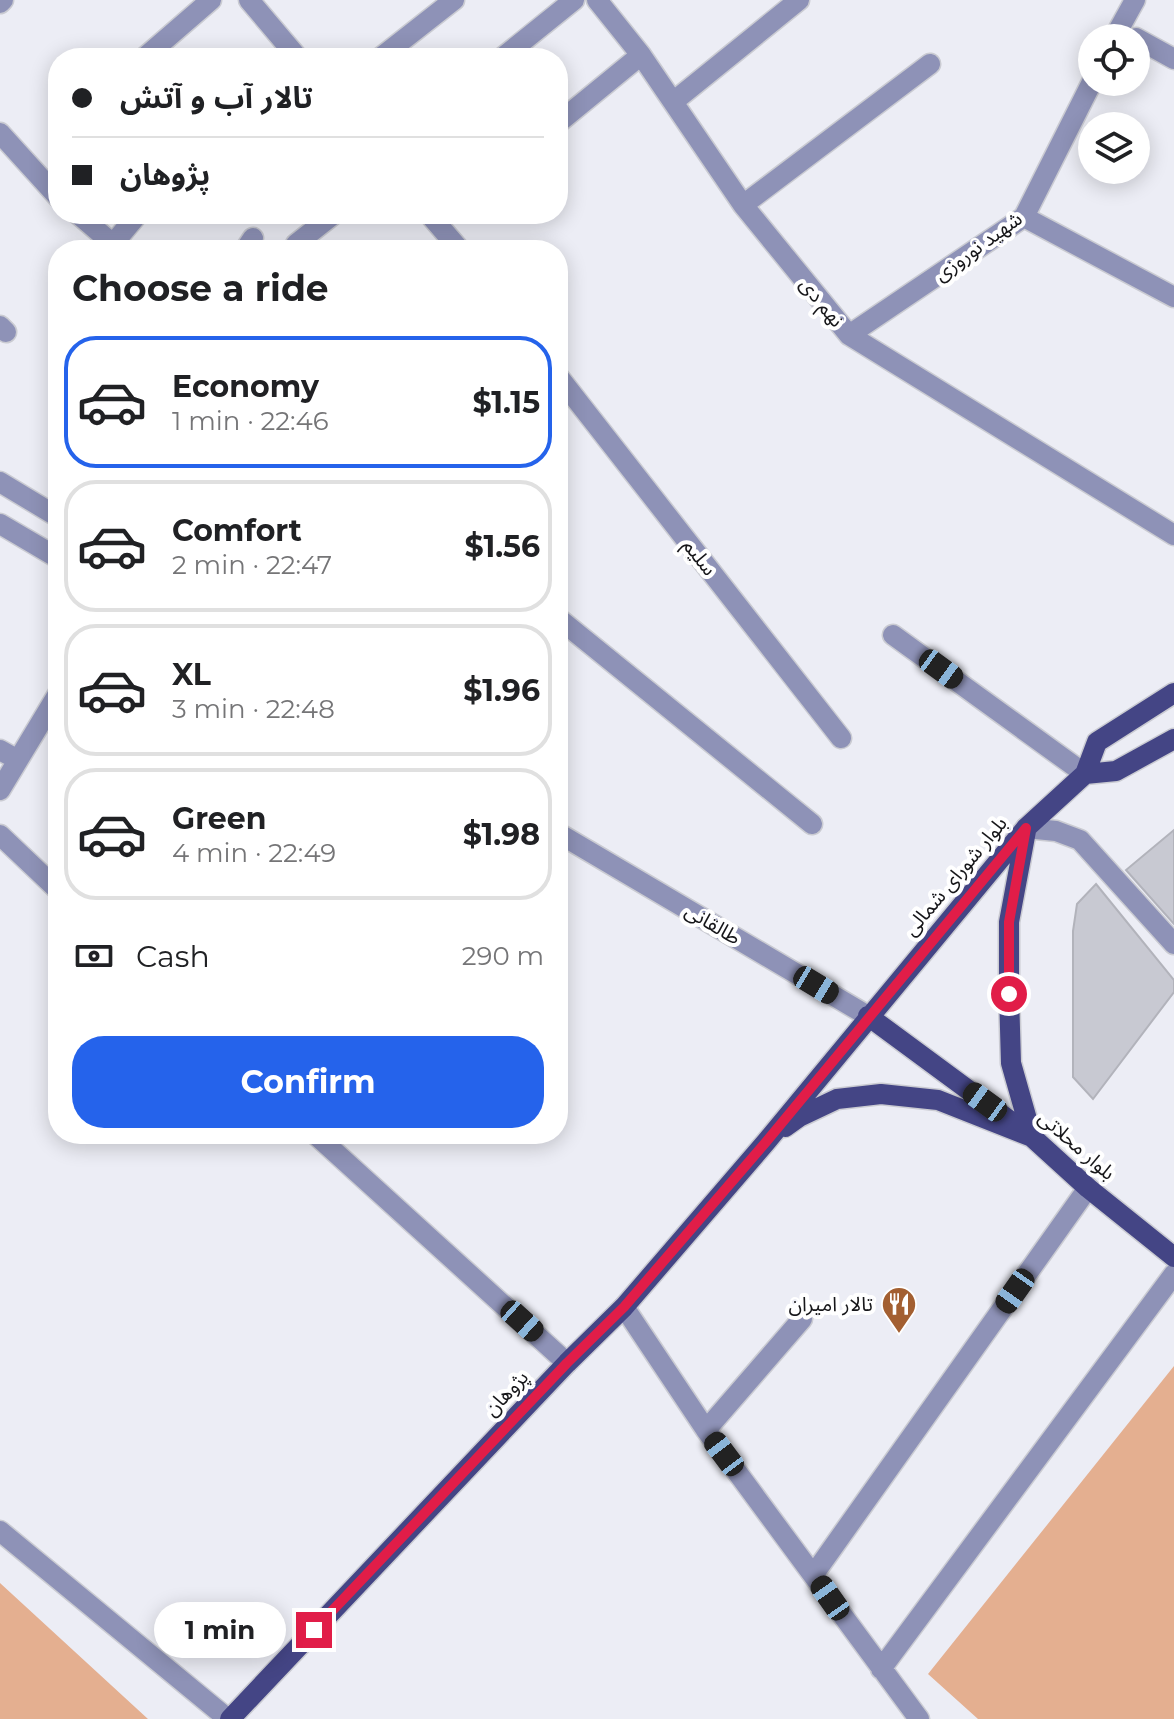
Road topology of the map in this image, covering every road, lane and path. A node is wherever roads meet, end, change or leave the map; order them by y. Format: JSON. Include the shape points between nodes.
{"nodes":[{"id":1,"x":211,"y":0,"type":"edge"},
{"id":2,"x":249,"y":0,"type":"edge"},
{"id":3,"x":454,"y":0,"type":"edge"},
{"id":4,"x":574,"y":0,"type":"edge"},
{"id":5,"x":597,"y":0,"type":"edge"},
{"id":6,"x":799,"y":0,"type":"edge"},
{"id":7,"x":1135,"y":0,"type":"edge"},
{"id":8,"x":1129,"y":24,"type":"edge"},
{"id":9,"x":156,"y":48,"type":"edge"},
{"id":10,"x":283,"y":48,"type":"edge"},
{"id":11,"x":393,"y":48,"type":"edge"},
{"id":12,"x":514,"y":48,"type":"edge"},
{"id":13,"x":1150,"y":48,"type":"edge"},
{"id":14,"x":641,"y":55,"type":"junction"},
{"id":15,"x":1174,"y":59,"type":"edge"},
{"id":16,"x":930,"y":64,"type":"dead end"},
{"id":17,"x":1085,"y":96,"type":"edge"},
{"id":18,"x":673,"y":102,"type":"junction"},
{"id":19,"x":568,"y":115,"type":"edge"},
{"id":20,"x":0,"y":133,"type":"edge"},
{"id":21,"x":48,"y":180,"type":"edge"},
{"id":22,"x":743,"y":205,"type":"junction"},
{"id":23,"x":1024,"y":217,"type":"junction"},
{"id":24,"x":90,"y":224,"type":"edge"},
{"id":25,"x":321,"y":224,"type":"edge"},
{"id":26,"x":109,"y":240,"type":"edge"},
{"id":27,"x":301,"y":240,"type":"edge"},
{"id":28,"x":1174,"y":297,"type":"edge"},
{"id":29,"x":849,"y":335,"type":"junction"},
{"id":30,"x":568,"y":389,"type":"edge"},
{"id":31,"x":0,"y":482,"type":"edge"},
{"id":32,"x":48,"y":511,"type":"edge"},
{"id":33,"x":0,"y":524,"type":"edge"},
{"id":34,"x":1174,"y":535,"type":"edge"},
{"id":35,"x":48,"y":552,"type":"edge"},
{"id":36,"x":568,"y":626,"type":"edge"},
{"id":37,"x":893,"y":635,"type":"dead end"},
{"id":38,"x":1174,"y":693,"type":"edge"},
{"id":39,"x":48,"y":706,"type":"edge"},
{"id":40,"x":841,"y":738,"type":"dead end"},
{"id":41,"x":1174,"y":739,"type":"edge"},
{"id":42,"x":9,"y":755,"type":"edge"},
{"id":43,"x":1085,"y":774,"type":"junction"},
{"id":44,"x":0,"y":790,"type":"edge"},
{"id":45,"x":812,"y":824,"type":"dead end"},
{"id":46,"x":1026,"y":828,"type":"junction"},
{"id":47,"x":0,"y":835,"type":"edge"},
{"id":48,"x":568,"y":839,"type":"edge"},
{"id":49,"x":48,"y":881,"type":"edge"},
{"id":50,"x":1174,"y":944,"type":"edge"},
{"id":51,"x":868,"y":1016,"type":"junction"},
{"id":52,"x":1032,"y":1137,"type":"junction"},
{"id":53,"x":766,"y":1142,"type":"junction"},
{"id":54,"x":326,"y":1144,"type":"edge"},
{"id":55,"x":1088,"y":1188,"type":"junction"},
{"id":56,"x":1174,"y":1257,"type":"edge"},
{"id":57,"x":1174,"y":1274,"type":"edge"},
{"id":58,"x":624,"y":1307,"type":"junction"},
{"id":59,"x":802,"y":1319,"type":"dead end"},
{"id":60,"x":567,"y":1363,"type":"junction"},
{"id":61,"x":706,"y":1430,"type":"junction"},
{"id":62,"x":0,"y":1531,"type":"edge"},
{"id":63,"x":814,"y":1574,"type":"junction"},
{"id":64,"x":881,"y":1669,"type":"junction"},
{"id":65,"x":229,"y":1719,"type":"edge"},
{"id":66,"x":919,"y":1719,"type":"edge"}],
"edges":[{"from":1,"to":9,"type":"street"},
{"from":2,"to":10,"type":"street"},
{"from":3,"to":11,"type":"street"},
{"from":4,"to":12,"type":"street"},
{"from":5,"to":14,"type":"street","name":"نهم دی"},
{"from":6,"to":18,"type":"street"},
{"from":7,"to":8,"type":"street"},
{"from":13,"to":15,"type":"street"},
{"from":14,"to":18,"type":"street","name":"نهم دی"},
{"from":14,"to":19,"type":"street"},
{"from":16,"to":22,"type":"street"},
{"from":17,"to":23,"type":"street","name":"شهید نوروزی"},
{"from":18,"to":22,"type":"street","name":"نهم دی"},
{"from":20,"to":21,"type":"street"},
{"from":22,"to":29,"type":"street","name":"نهم دی"},
{"from":23,"to":28,"type":"street"},
{"from":23,"to":29,"type":"street","name":"شهید نوروزی"},
{"from":24,"to":26,"type":"street"},
{"from":25,"to":27,"type":"street"},
{"from":29,"to":34,"type":"street","name":"نهم دی"},
{"from":30,"to":40,"type":"street","name":"سلیم"},
{"from":31,"to":32,"type":"street"},
{"from":33,"to":35,"type":"street"},
{"from":36,"to":45,"type":"street"},
{"from":37,"to":43,"type":"street"},
{"from":38,"to":43,"type":"main road","name":"بلوار شورای شمالی","via":[[1097,742]]},
{"from":39,"to":42,"type":"street"},
{"from":41,"to":43,"type":"main road","via":[[1116,771]]},
{"from":42,"to":44,"type":"street"},
{"from":43,"to":46,"type":"main road","name":"بلوار شورای شمالی"},
{"from":46,"to":50,"type":"street","via":[[1080,840]]},
{"from":46,"to":51,"type":"main road","name":"بلوار شورای شمالی"},
{"from":46,"to":52,"type":"main road","via":[[1009,922],[1009,994],[1011,1063]]},
{"from":47,"to":49,"type":"street"},
{"from":48,"to":51,"type":"street","name":"طالقانی"},
{"from":51,"to":52,"type":"main road","name":"بلوار محلاتی"},
{"from":51,"to":53,"type":"main road","name":"پژوهان"},
{"from":52,"to":53,"type":"main road","via":[[938,1100],[881,1094],[837,1099],[799,1117]]},
{"from":52,"to":55,"type":"main road","name":"بلوار محلاتی"},
{"from":53,"to":58,"type":"main road","name":"پژوهان"},
{"from":54,"to":60,"type":"street"},
{"from":55,"to":56,"type":"main road","name":"بلوار محلاتی"},
{"from":55,"to":63,"type":"street"},
{"from":57,"to":64,"type":"street"},
{"from":58,"to":60,"type":"main road","name":"پژوهان"},
{"from":58,"to":61,"type":"street"},
{"from":59,"to":61,"type":"street"},
{"from":60,"to":65,"type":"main road","name":"پژوهان"},
{"from":61,"to":63,"type":"street"},
{"from":62,"to":65,"type":"street"},
{"from":63,"to":64,"type":"street"},
{"from":64,"to":66,"type":"street"}]}
